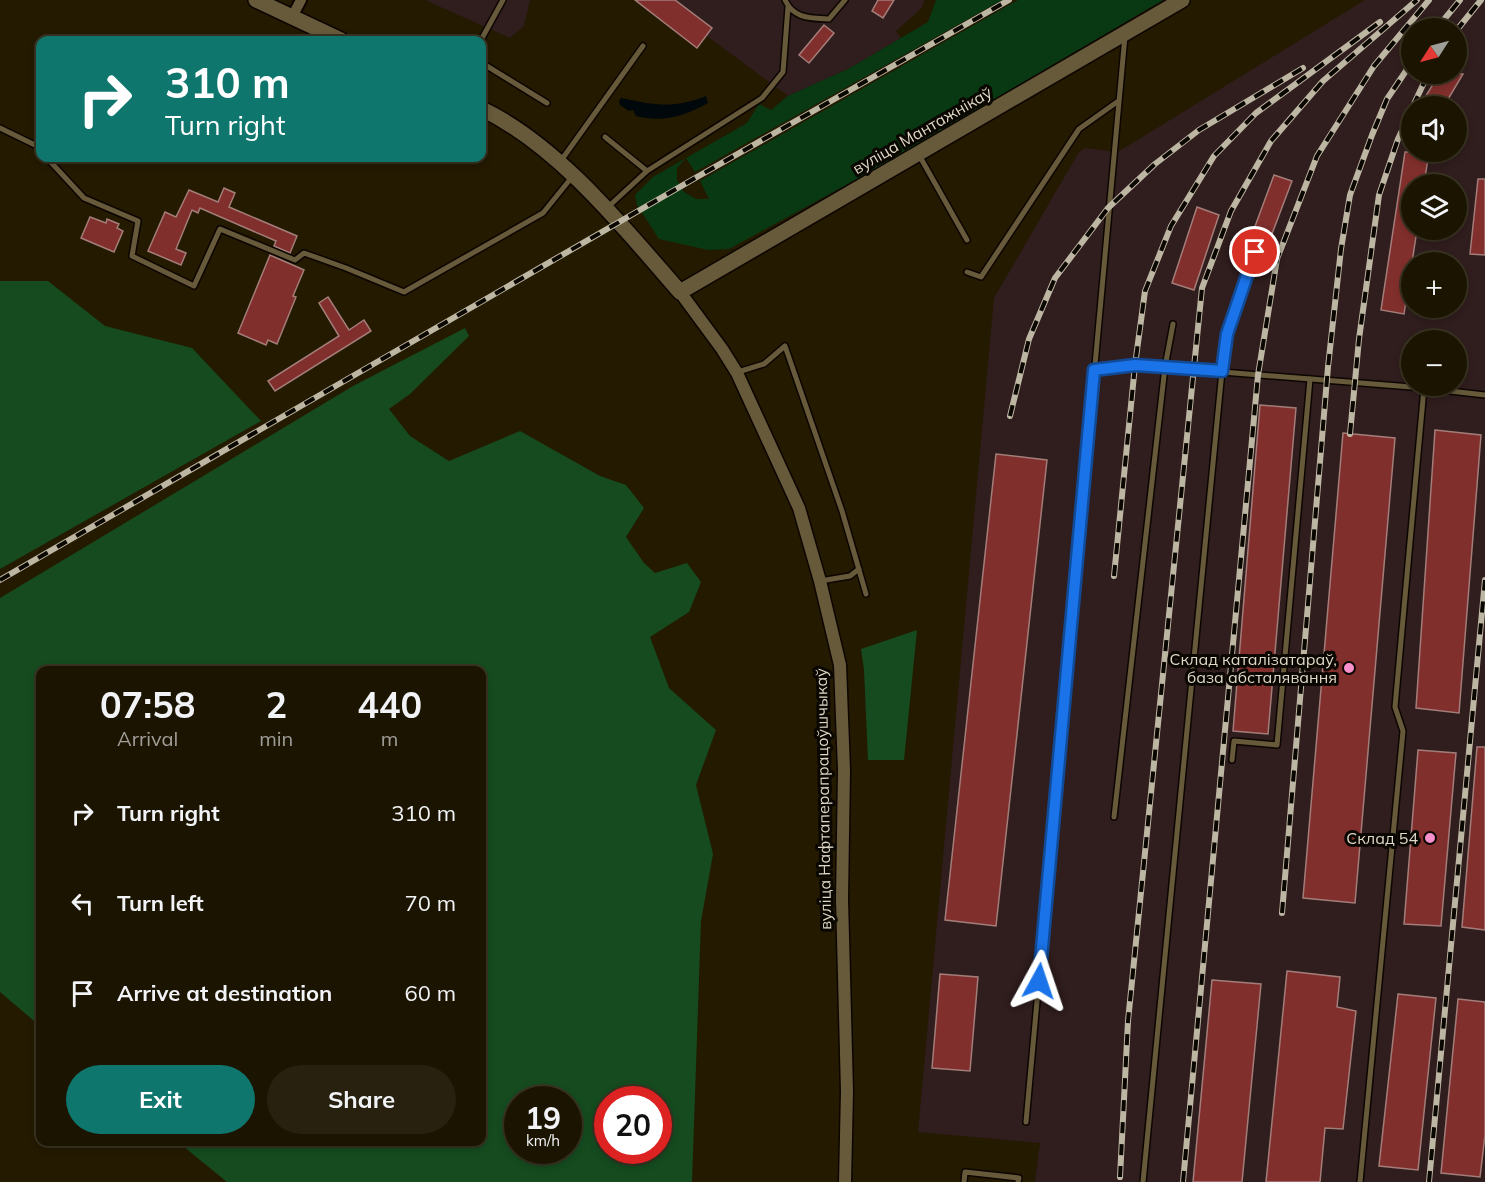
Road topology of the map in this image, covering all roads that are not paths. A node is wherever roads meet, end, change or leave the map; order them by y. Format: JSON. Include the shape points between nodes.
{"nodes":[{"id":1,"x":256,"y":0,"type":"edge"},
{"id":2,"x":301,"y":0,"type":"edge"},
{"id":3,"x":503,"y":0,"type":"edge"},
{"id":4,"x":785,"y":0,"type":"edge"},
{"id":5,"x":845,"y":0,"type":"edge"},
{"id":6,"x":1182,"y":0,"type":"edge"},
{"id":7,"x":788,"y":7,"type":"junction"},
{"id":8,"x":292,"y":17,"type":"junction"},
{"id":9,"x":1125,"y":32,"type":"junction"},
{"id":10,"x":332,"y":36,"type":"edge"},
{"id":11,"x":483,"y":36,"type":"edge"},
{"id":12,"x":643,"y":46,"type":"dead end"},
{"id":13,"x":486,"y":65,"type":"edge"},
{"id":14,"x":1117,"y":102,"type":"junction"},
{"id":15,"x":547,"y":103,"type":"dead end"},
{"id":16,"x":486,"y":111,"type":"edge"},
{"id":17,"x":0,"y":128,"type":"edge"},
{"id":18,"x":605,"y":137,"type":"dead end"},
{"id":19,"x":36,"y":147,"type":"edge"},
{"id":20,"x":919,"y":153,"type":"junction"},
{"id":21,"x":51,"y":162,"type":"edge"},
{"id":22,"x":559,"y":163,"type":"junction"},
{"id":23,"x":647,"y":171,"type":"junction"},
{"id":24,"x":573,"y":176,"type":"junction"},
{"id":25,"x":607,"y":208,"type":"junction"},
{"id":26,"x":967,"y":240,"type":"dead end"},
{"id":27,"x":1255,"y":252,"type":"dead end"},
{"id":28,"x":967,"y":272,"type":"dead end"},
{"id":29,"x":680,"y":292,"type":"junction"},
{"id":30,"x":1173,"y":324,"type":"dead end"},
{"id":31,"x":1165,"y":367,"type":"junction"},
{"id":32,"x":1094,"y":370,"type":"junction"},
{"id":33,"x":1222,"y":371,"type":"junction"},
{"id":34,"x":737,"y":373,"type":"junction"},
{"id":35,"x":1310,"y":380,"type":"junction"},
{"id":36,"x":1401,"y":386,"type":"edge"},
{"id":37,"x":1467,"y":393,"type":"edge"},
{"id":38,"x":1485,"y":395,"type":"edge"},
{"id":39,"x":1423,"y":396,"type":"edge"},
{"id":40,"x":859,"y":569,"type":"junction"},
{"id":41,"x":820,"y":581,"type":"junction"},
{"id":42,"x":866,"y":594,"type":"dead end"},
{"id":43,"x":1232,"y":760,"type":"dead end"},
{"id":44,"x":1114,"y":817,"type":"dead end"},
{"id":45,"x":1026,"y":1122,"type":"dead end"},
{"id":46,"x":845,"y":1182,"type":"edge"},
{"id":47,"x":964,"y":1182,"type":"edge"},
{"id":48,"x":1018,"y":1182,"type":"edge"},
{"id":49,"x":1143,"y":1182,"type":"edge"},
{"id":50,"x":1360,"y":1182,"type":"edge"}],
"edges":[{"from":1,"to":8,"type":"main road"},
{"from":2,"to":8,"type":"street"},
{"from":3,"to":11,"type":"lane"},
{"from":4,"to":7,"type":"lane"},
{"from":5,"to":7,"type":"lane","via":[[829,19],[800,17]]},
{"from":6,"to":9,"type":"main road","name":"вуліца Мантажнікаў"},
{"from":7,"to":23,"type":"lane","via":[[783,72],[762,98]]},
{"from":8,"to":10,"type":"main road"},
{"from":9,"to":14,"type":"lane"},
{"from":9,"to":20,"type":"main road","name":"вуліца Мантажнікаў"},
{"from":12,"to":22,"type":"lane"},
{"from":13,"to":15,"type":"lane"},
{"from":14,"to":28,"type":"lane","via":[[1079,129],[981,277]]},
{"from":14,"to":32,"type":"lane"},
{"from":16,"to":22,"type":"main road","name":"вуліца Нафтаперапрацоўшчыкаў","via":[[502,118]]},
{"from":17,"to":19,"type":"lane"},
{"from":18,"to":23,"type":"lane"},
{"from":20,"to":26,"type":"lane"},
{"from":20,"to":29,"type":"main road","name":"вуліца Мантажнікаў"},
{"from":21,"to":24,"type":"lane","via":[[84,198],[138,221],[132,256],[194,286],[220,229],[295,260],[304,253],[404,292],[543,213]]},
{"from":22,"to":24,"type":"main road","name":"вуліца Нафтаперапрацоўшчыкаў"},
{"from":23,"to":25,"type":"lane"},
{"from":24,"to":25,"type":"main road","name":"вуліца Нафтаперапрацоўшчыкаў"},
{"from":25,"to":29,"type":"main road","name":"вуліца Нафтаперапрацоўшчыкаў"},
{"from":27,"to":33,"type":"lane","via":[[1227,334]]},
{"from":29,"to":34,"type":"street","name":"вуліца Нафтаперапрацоўшчыкаў"},
{"from":30,"to":31,"type":"lane"},
{"from":31,"to":32,"type":"lane","via":[[1135,365]]},
{"from":31,"to":33,"type":"lane"},
{"from":31,"to":44,"type":"lane"},
{"from":32,"to":45,"type":"lane"},
{"from":33,"to":35,"type":"lane"},
{"from":33,"to":49,"type":"lane"},
{"from":34,"to":40,"type":"lane","via":[[764,364],[785,346]]},
{"from":34,"to":41,"type":"street","name":"вуліца Нафтаперапрацоўшчыкаў","via":[[799,508]]},
{"from":35,"to":36,"type":"lane"},
{"from":35,"to":43,"type":"lane","via":[[1277,745],[1234,741]]},
{"from":37,"to":38,"type":"lane"},
{"from":39,"to":50,"type":"lane","via":[[1395,707],[1403,731]]},
{"from":40,"to":41,"type":"lane","via":[[850,576]]},
{"from":40,"to":42,"type":"lane"},
{"from":41,"to":46,"type":"street","name":"вуліца Нафтаперапрацоўшчыкаў","via":[[840,665]]},
{"from":47,"to":48,"type":"lane","via":[[965,1172],[1019,1178]]}]}
